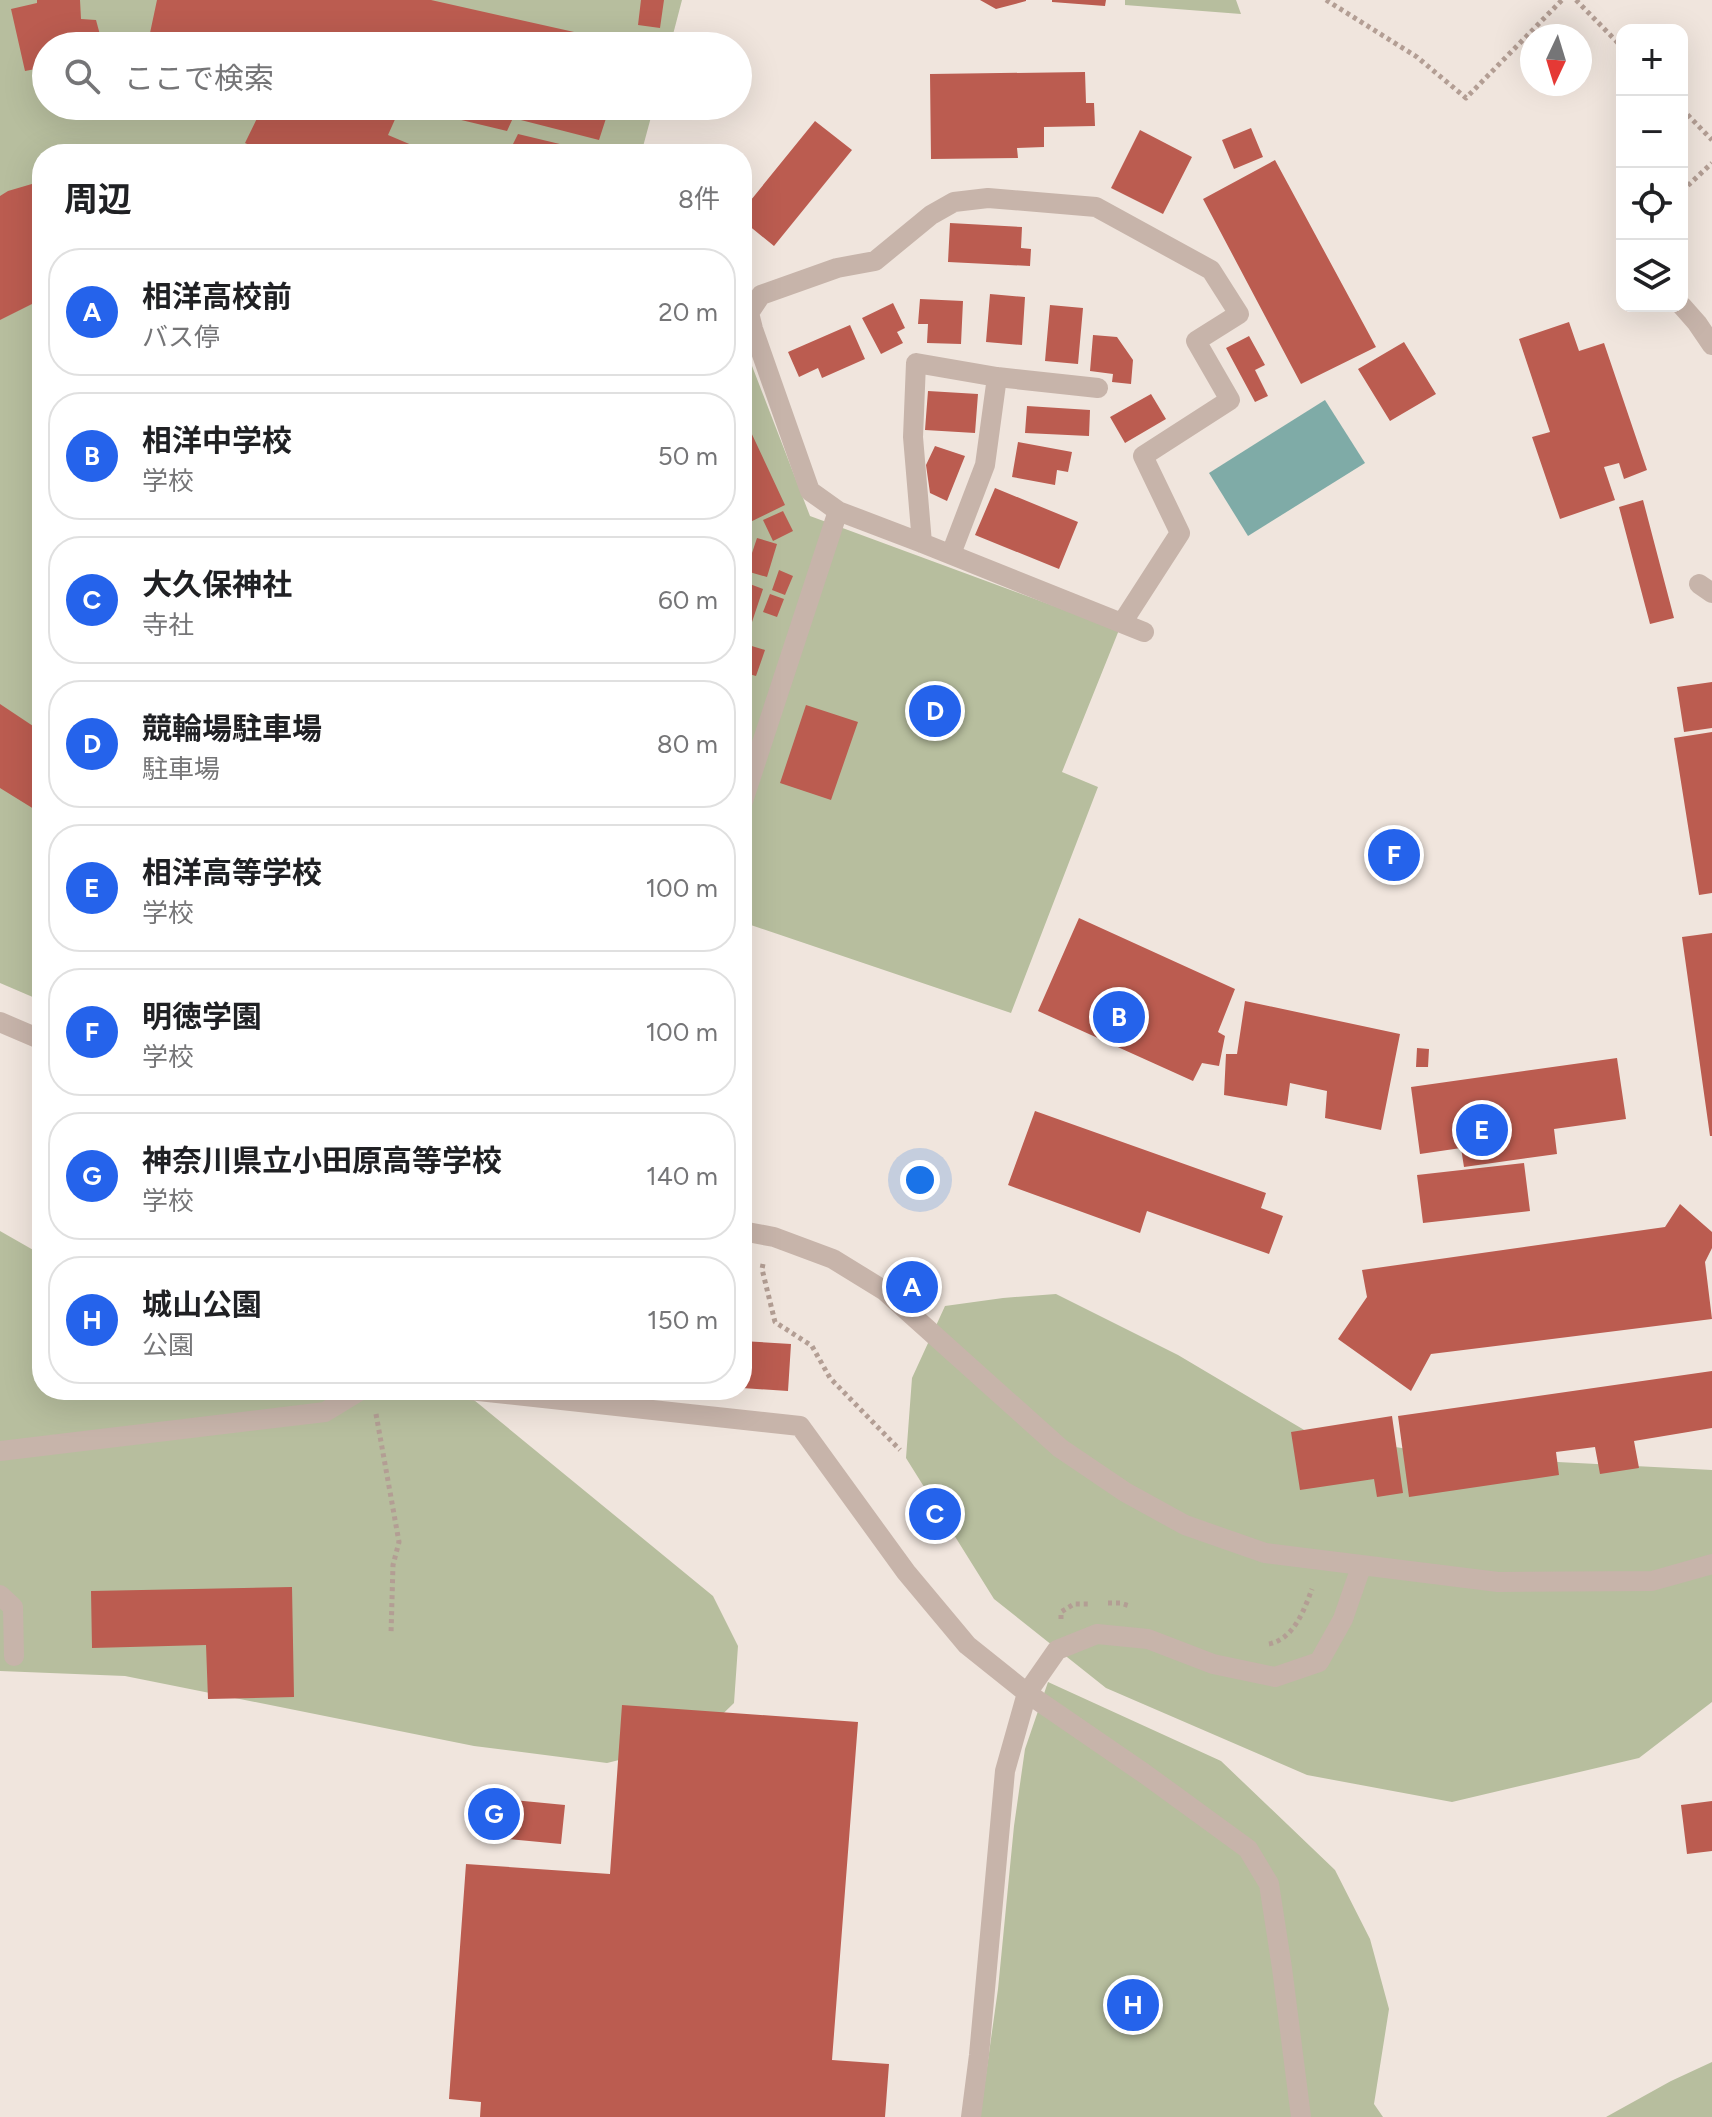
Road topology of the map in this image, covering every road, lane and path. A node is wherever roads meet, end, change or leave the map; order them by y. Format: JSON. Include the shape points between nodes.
{"nodes":[{"id":1,"x":1326,"y":0,"type":"edge"},
{"id":2,"x":1562,"y":0,"type":"edge"},
{"id":3,"x":1576,"y":0,"type":"edge"},
{"id":4,"x":1616,"y":41,"type":"edge"},
{"id":5,"x":1688,"y":115,"type":"edge"},
{"id":6,"x":1712,"y":140,"type":"edge"},
{"id":7,"x":1712,"y":163,"type":"edge"},
{"id":8,"x":1688,"y":185,"type":"edge"},
{"id":9,"x":752,"y":308,"type":"edge"},
{"id":10,"x":1687,"y":312,"type":"edge"},
{"id":11,"x":752,"y":325,"type":"edge"},
{"id":12,"x":1712,"y":345,"type":"edge"},
{"id":13,"x":997,"y":377,"type":"junction"},
{"id":14,"x":1098,"y":388,"type":"dead end"},
{"id":15,"x":838,"y":511,"type":"junction"},
{"id":16,"x":922,"y":543,"type":"junction"},
{"id":17,"x":951,"y":554,"type":"junction"},
{"id":18,"x":1122,"y":623,"type":"junction"},
{"id":19,"x":1144,"y":632,"type":"dead end"},
{"id":20,"x":752,"y":773,"type":"edge"},
{"id":21,"x":0,"y":1022,"type":"edge"},
{"id":22,"x":32,"y":1036,"type":"edge"},
{"id":23,"x":752,"y":1233,"type":"edge"},
{"id":24,"x":774,"y":1237,"type":"junction"},
{"id":25,"x":362,"y":1400,"type":"edge"},
{"id":26,"x":368,"y":1400,"type":"edge"},
{"id":27,"x":561,"y":1400,"type":"edge"},
{"id":28,"x":900,"y":1450,"type":"dead end"},
{"id":29,"x":0,"y":1451,"type":"edge"},
{"id":30,"x":1322,"y":1561,"type":"junction"},
{"id":31,"x":1712,"y":1564,"type":"edge"},
{"id":32,"x":1361,"y":1567,"type":"junction"},
{"id":33,"x":0,"y":1595,"type":"edge"},
{"id":34,"x":1131,"y":1606,"type":"dead end"},
{"id":35,"x":391,"y":1634,"type":"dead end"},
{"id":36,"x":1260,"y":1644,"type":"dead end"},
{"id":37,"x":1057,"y":1650,"type":"junction"},
{"id":38,"x":14,"y":1656,"type":"dead end"},
{"id":39,"x":1027,"y":1693,"type":"junction"},
{"id":40,"x":971,"y":2117,"type":"edge"},
{"id":41,"x":1301,"y":2117,"type":"edge"}],
"edges":[{"from":1,"to":2,"type":"path","via":[[1417,57],[1466,98]]},
{"from":3,"to":4,"type":"path"},
{"from":5,"to":6,"type":"path"},
{"from":7,"to":8,"type":"path"},
{"from":9,"to":18,"type":"street","via":[[761,295],[837,268],[875,261],[954,202],[988,198],[1096,207],[1211,270],[1239,314],[1196,341],[1230,400],[1143,456],[1180,533]]},
{"from":10,"to":12,"type":"street"},
{"from":11,"to":15,"type":"street","via":[[810,491]]},
{"from":13,"to":14,"type":"street"},
{"from":13,"to":16,"type":"street","via":[[916,363],[913,437]]},
{"from":13,"to":17,"type":"street","via":[[985,465]]},
{"from":15,"to":16,"type":"street"},
{"from":15,"to":20,"type":"street"},
{"from":16,"to":17,"type":"street"},
{"from":17,"to":18,"type":"street"},
{"from":18,"to":19,"type":"street"},
{"from":21,"to":22,"type":"street"},
{"from":23,"to":24,"type":"street"},
{"from":24,"to":28,"type":"path","via":[[762,1269],[775,1322],[812,1346],[830,1378]]},
{"from":24,"to":30,"type":"street","via":[[833,1259],[885,1291],[1060,1448],[1125,1492],[1185,1525],[1265,1553]]},
{"from":25,"to":29,"type":"street","via":[[325,1412]]},
{"from":26,"to":35,"type":"path","via":[[399,1542]]},
{"from":27,"to":39,"type":"street","via":[[800,1426],[906,1572],[967,1645]]},
{"from":30,"to":32,"type":"street"},
{"from":30,"to":36,"type":"path","via":[[1292,1630],[1274,1643]]},
{"from":31,"to":32,"type":"street","via":[[1652,1581],[1498,1582]]},
{"from":32,"to":37,"type":"street","via":[[1343,1619],[1319,1662],[1275,1677],[1213,1664],[1148,1639],[1097,1634]]},
{"from":33,"to":38,"type":"street","via":[[13,1607]]},
{"from":34,"to":37,"type":"path","via":[[1074,1604],[1061,1612]]},
{"from":37,"to":39,"type":"street"},
{"from":39,"to":40,"type":"street","via":[[1005,1771]]},
{"from":39,"to":41,"type":"street","via":[[1248,1849],[1269,1884]]}]}
